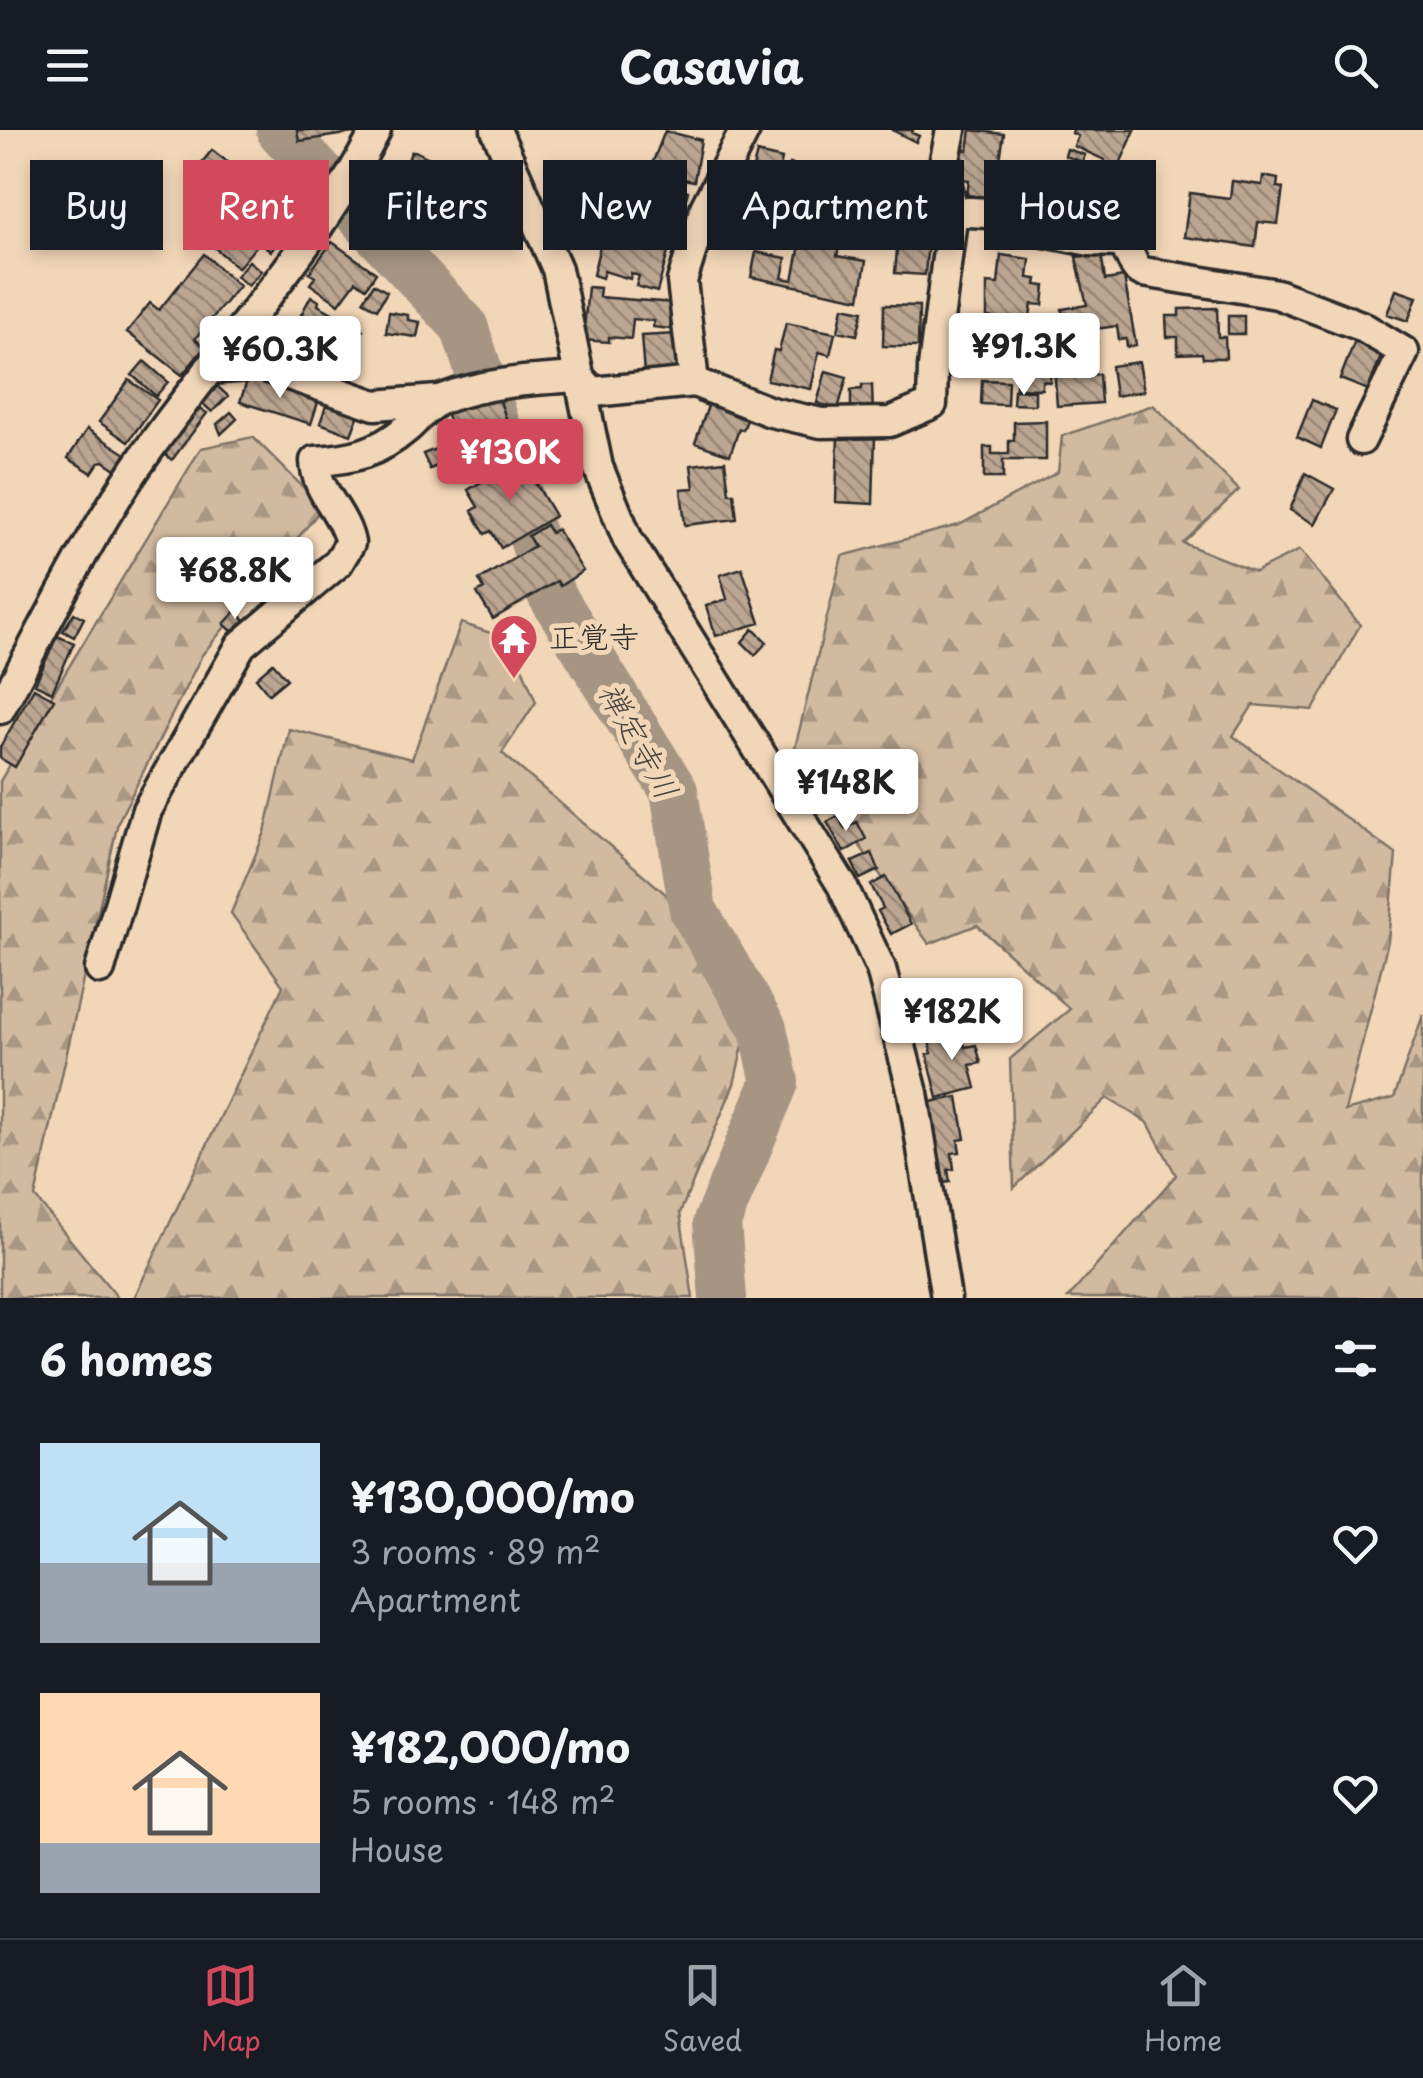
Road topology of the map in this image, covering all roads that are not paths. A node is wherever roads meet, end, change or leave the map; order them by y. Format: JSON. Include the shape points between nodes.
{"nodes":[{"id":1,"x":376,"y":130,"type":"edge"},
{"id":2,"x":496,"y":130,"type":"edge"},
{"id":3,"x":746,"y":130,"type":"edge"},
{"id":4,"x":951,"y":130,"type":"edge"},
{"id":5,"x":945,"y":160,"type":"edge"},
{"id":6,"x":964,"y":213,"type":"edge"},
{"id":7,"x":948,"y":250,"type":"edge"},
{"id":8,"x":209,"y":369,"type":"junction"},
{"id":9,"x":579,"y":377,"type":"junction"},
{"id":10,"x":694,"y":382,"type":"junction"},
{"id":11,"x":438,"y":400,"type":"junction"},
{"id":12,"x":1361,"y":440,"type":"dead end"},
{"id":13,"x":0,"y":709,"type":"edge"},
{"id":14,"x":100,"y":969,"type":"dead end"},
{"id":15,"x":946,"y":1298,"type":"edge"}],
"edges":[{"from":1,"to":8,"type":"street","via":[[349,183]]},
{"from":2,"to":9,"type":"street","via":[[557,269]]},
{"from":3,"to":10,"type":"street","via":[[705,208],[682,280]]},
{"from":4,"to":5,"type":"street"},
{"from":6,"to":12,"type":"street","via":[[1117,242],[1143,272],[1277,294],[1360,326],[1404,352]]},
{"from":7,"to":10,"type":"street","via":[[932,404],[890,422],[822,423],[771,412]]},
{"from":8,"to":11,"type":"street","via":[[260,365],[375,406]]},
{"from":8,"to":13,"type":"street","via":[[145,454]]},
{"from":9,"to":10,"type":"street","via":[[593,392]]},
{"from":9,"to":11,"type":"street","via":[[494,385]]},
{"from":9,"to":15,"type":"street","via":[[598,467],[628,540],[842,885],[881,969],[913,1094]]},
{"from":11,"to":14,"type":"street","via":[[393,440],[353,459],[315,461],[316,480],[346,524],[350,543],[338,562],[240,645],[147,810]]}]}
